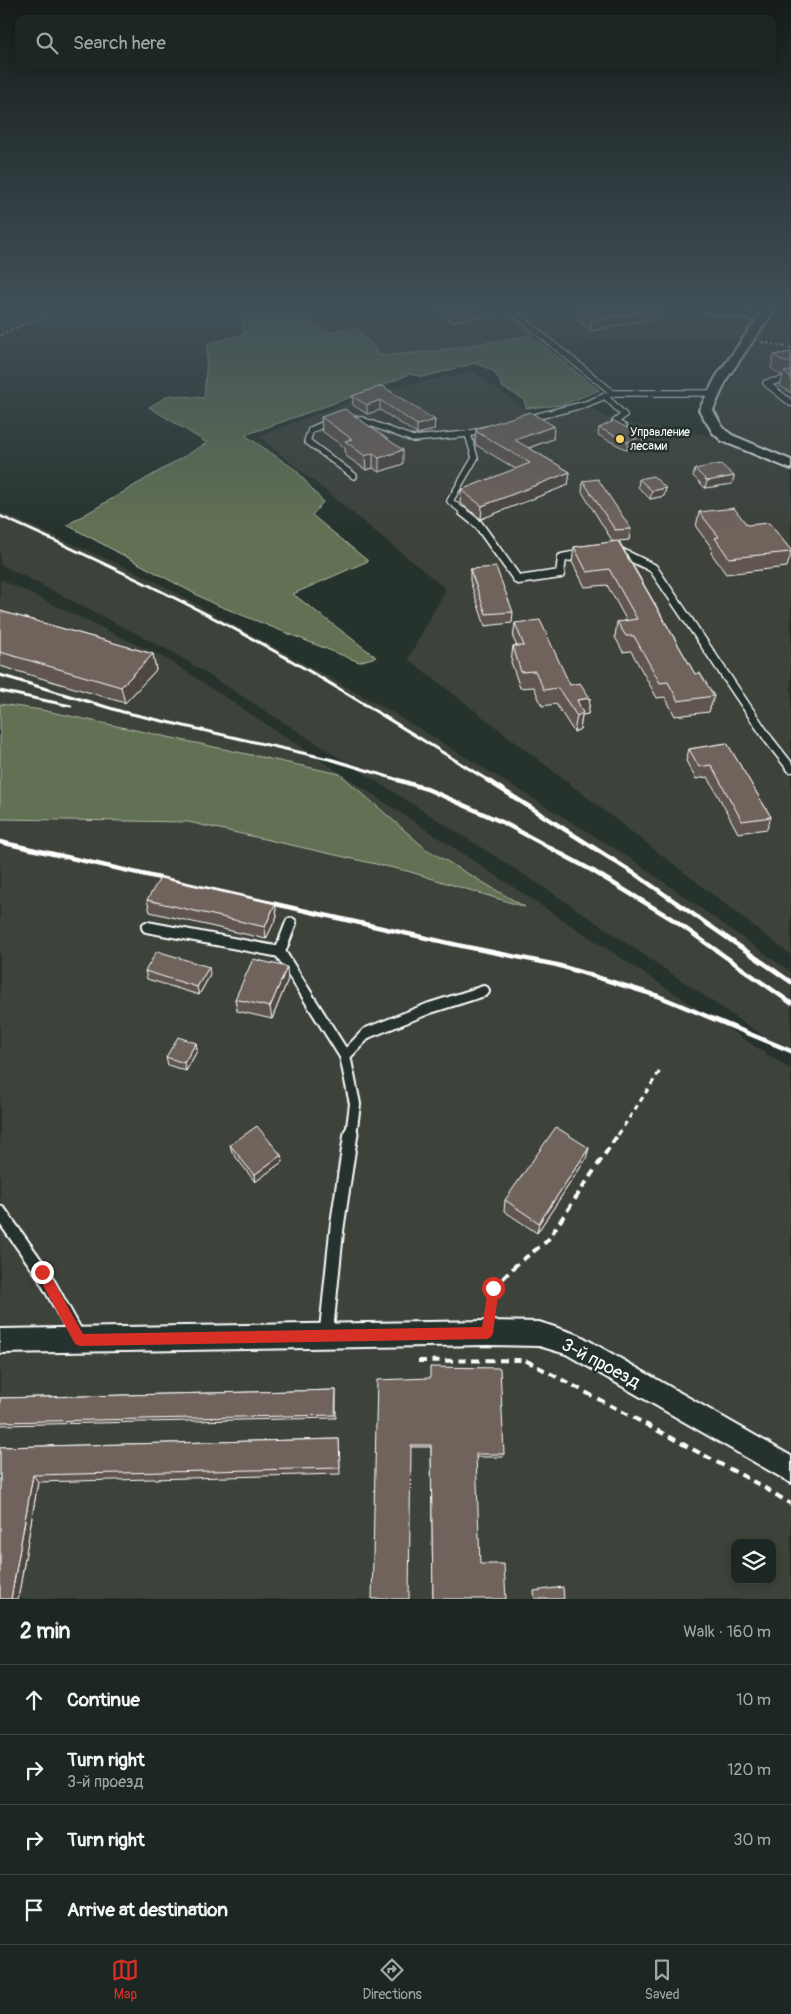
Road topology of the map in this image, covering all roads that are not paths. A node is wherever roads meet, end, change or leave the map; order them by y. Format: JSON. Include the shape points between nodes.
{"nodes":[{"id":1,"x":601,"y":384,"type":"edge"},
{"id":2,"x":719,"y":384,"type":"edge"},
{"id":3,"x":768,"y":384,"type":"edge"},
{"id":4,"x":613,"y":393,"type":"junction"},
{"id":5,"x":713,"y":393,"type":"junction"},
{"id":6,"x":605,"y":396,"type":"junction"},
{"id":7,"x":791,"y":403,"type":"edge"},
{"id":8,"x":516,"y":422,"type":"edge"},
{"id":9,"x":497,"y":427,"type":"edge"},
{"id":10,"x":628,"y":429,"type":"edge"},
{"id":11,"x":468,"y":434,"type":"junction"},
{"id":12,"x":791,"y":465,"type":"edge"},
{"id":13,"x":354,"y":476,"type":"dead end"},
{"id":14,"x":607,"y":551,"type":"edge"},
{"id":15,"x":589,"y":554,"type":"edge"},
{"id":16,"x":791,"y":768,"type":"edge"},
{"id":17,"x":291,"y":922,"type":"dead end"},
{"id":18,"x":147,"y":928,"type":"dead end"},
{"id":19,"x":280,"y":952,"type":"junction"},
{"id":20,"x":484,"y":991,"type":"dead end"},
{"id":21,"x":344,"y":1056,"type":"junction"},
{"id":22,"x":0,"y":1213,"type":"edge"},
{"id":23,"x":326,"y":1335,"type":"junction"},
{"id":24,"x":80,"y":1340,"type":"junction"},
{"id":25,"x":0,"y":1341,"type":"edge"},
{"id":26,"x":791,"y":1470,"type":"edge"}],
"edges":[{"from":1,"to":4,"type":"lane"},
{"from":2,"to":5,"type":"street"},
{"from":3,"to":7,"type":"lane"},
{"from":4,"to":5,"type":"lane"},
{"from":4,"to":6,"type":"lane"},
{"from":5,"to":12,"type":"street","via":[[706,410],[718,430],[727,438]]},
{"from":6,"to":8,"type":"lane"},
{"from":6,"to":10,"type":"lane","via":[[624,415],[615,422]]},
{"from":9,"to":11,"type":"lane"},
{"from":11,"to":13,"type":"lane","via":[[413,440],[362,420],[339,418],[311,430],[307,441]]},
{"from":11,"to":15,"type":"lane","via":[[475,458],[450,501],[478,524],[518,580],[560,574],[562,558]]},
{"from":14,"to":16,"type":"lane","via":[[616,550],[653,568]]},
{"from":17,"to":19,"type":"lane"},
{"from":18,"to":19,"type":"lane"},
{"from":19,"to":21,"type":"lane"},
{"from":20,"to":21,"type":"lane","via":[[367,1033]]},
{"from":21,"to":23,"type":"lane","via":[[355,1104],[337,1226]]},
{"from":22,"to":24,"type":"lane","via":[[42,1272]]},
{"from":23,"to":24,"type":"street","name":"3-й проезд"},
{"from":23,"to":26,"type":"street","name":"3-й проезд","via":[[539,1334],[570,1343]]},
{"from":24,"to":25,"type":"street","name":"3-й проезд"}]}
